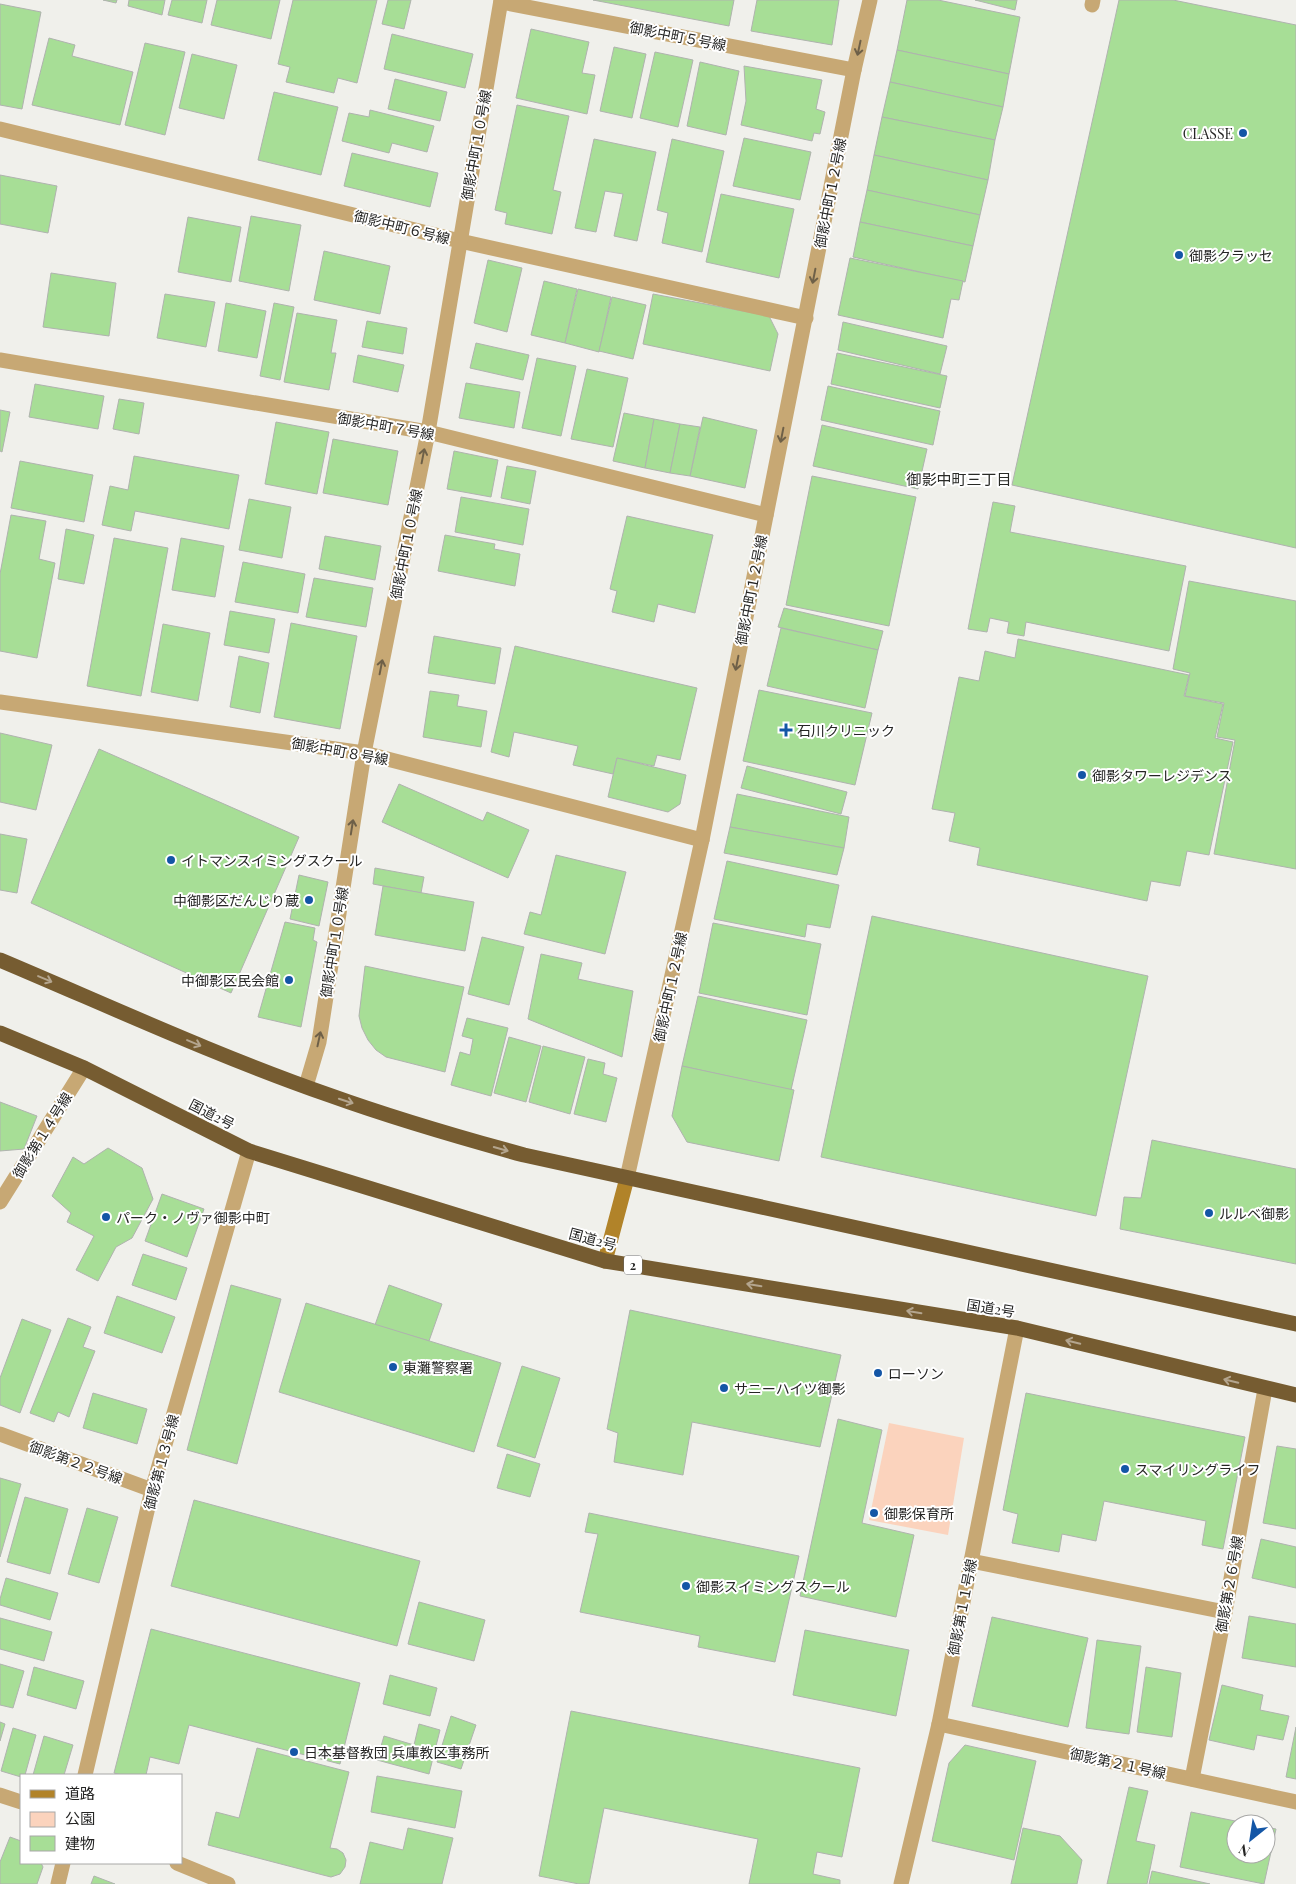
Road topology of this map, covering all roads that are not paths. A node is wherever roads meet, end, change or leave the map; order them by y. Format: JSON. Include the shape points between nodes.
{"nodes":[{"id":1,"x":870,"y":0,"type":"edge"},
{"id":2,"x":501,"y":1,"type":"edge"},
{"id":3,"x":854,"y":70,"type":"junction"},
{"id":4,"x":0,"y":129,"type":"edge"},
{"id":5,"x":460,"y":241,"type":"junction"},
{"id":6,"x":806,"y":318,"type":"junction"},
{"id":7,"x":0,"y":360,"type":"edge"},
{"id":8,"x":428,"y":432,"type":"junction"},
{"id":9,"x":766,"y":515,"type":"junction"},
{"id":10,"x":0,"y":702,"type":"edge"},
{"id":11,"x":364,"y":753,"type":"junction"},
{"id":12,"x":702,"y":840,"type":"junction"},
{"id":13,"x":0,"y":960,"type":"edge"},
{"id":14,"x":0,"y":1033,"type":"edge"},
{"id":15,"x":84,"y":1068,"type":"junction"},
{"id":16,"x":306,"y":1086,"type":"junction"},
{"id":17,"x":249,"y":1151,"type":"junction"},
{"id":18,"x":627,"y":1178,"type":"junction"},
{"id":19,"x":0,"y":1202,"type":"edge"},
{"id":20,"x":605,"y":1261,"type":"junction"},
{"id":21,"x":1296,"y":1324,"type":"edge"},
{"id":22,"x":1017,"y":1328,"type":"junction"},
{"id":23,"x":1264,"y":1389,"type":"junction"},
{"id":24,"x":1296,"y":1395,"type":"edge"},
{"id":25,"x":0,"y":1434,"type":"edge"},
{"id":26,"x":152,"y":1490,"type":"junction"},
{"id":27,"x":971,"y":1561,"type":"junction"},
{"id":28,"x":1225,"y":1612,"type":"junction"},
{"id":29,"x":939,"y":1724,"type":"junction"},
{"id":30,"x":85,"y":1774,"type":"edge"},
{"id":31,"x":1192,"y":1780,"type":"junction"},
{"id":32,"x":0,"y":1795,"type":"edge"},
{"id":33,"x":20,"y":1802,"type":"edge"},
{"id":34,"x":1296,"y":1802,"type":"edge"},
{"id":35,"x":63,"y":1864,"type":"edge"},
{"id":36,"x":178,"y":1864,"type":"edge"},
{"id":37,"x":58,"y":1884,"type":"edge"},
{"id":38,"x":228,"y":1884,"type":"edge"},
{"id":39,"x":900,"y":1884,"type":"edge"}],
"edges":[{"from":1,"to":3,"type":"street","name":"御影中町１２号線","one_way":true},
{"from":2,"to":3,"type":"street","name":"御影中町５号線"},
{"from":2,"to":5,"type":"street","name":"御影中町１０号線"},
{"from":3,"to":6,"type":"street","name":"御影中町１２号線","one_way":true},
{"from":4,"to":5,"type":"street","name":"御影中町６号線"},
{"from":5,"to":6,"type":"street","name":"御影中町６号線"},
{"from":5,"to":8,"type":"street","name":"御影中町１０号線"},
{"from":6,"to":9,"type":"street","name":"御影中町１２号線","one_way":true},
{"from":7,"to":8,"type":"street","name":"御影中町７号線"},
{"from":8,"to":9,"type":"street","name":"御影中町７号線"},
{"from":11,"to":8,"type":"street","name":"御影中町１０号線","one_way":true},
{"from":9,"to":12,"type":"street","name":"御影中町１２号線","one_way":true},
{"from":10,"to":11,"type":"street","name":"御影中町８号線"},
{"from":11,"to":12,"type":"street","name":"御影中町８号線"},
{"from":16,"to":11,"type":"street","name":"御影中町１０号線","one_way":true,"via":[[319,1042]]},
{"from":12,"to":18,"type":"street","name":"御影中町１２号線"},
{"from":13,"to":16,"type":"highway","one_way":true,"via":[[228,1057]]},
{"from":14,"to":15,"type":"highway","name":"国道2号","number":"2"},
{"from":15,"to":17,"type":"highway","name":"国道2号","number":"2"},
{"from":15,"to":19,"type":"street","name":"御影第１４号線"},
{"from":16,"to":18,"type":"highway","one_way":true,"via":[[524,1156]]},
{"from":17,"to":20,"type":"highway","name":"国道2号","number":"2"},
{"from":17,"to":26,"type":"street","name":"御影第１３号線"},
{"from":18,"to":20,"type":"street"},
{"from":18,"to":21,"type":"highway"},
{"from":22,"to":20,"type":"highway","name":"国道2号","number":"2","one_way":true},
{"from":23,"to":22,"type":"highway","name":"国道2号","number":"2","one_way":true},
{"from":22,"to":27,"type":"street","name":"御影第１１号線"},
{"from":23,"to":24,"type":"highway","name":"国道2号","number":"2"},
{"from":23,"to":28,"type":"street","name":"御影第２６号線"},
{"from":25,"to":26,"type":"street","name":"御影第２２号線"},
{"from":26,"to":30,"type":"street","name":"御影第１３号線"},
{"from":27,"to":28,"type":"street"},
{"from":27,"to":29,"type":"street","name":"御影第１１号線"},
{"from":28,"to":31,"type":"street","name":"御影第２６号線"},
{"from":29,"to":31,"type":"street","name":"御影第２１号線"},
{"from":29,"to":39,"type":"street","name":"御影第１１号線"},
{"from":31,"to":34,"type":"street","name":"御影第２１号線"},
{"from":32,"to":33,"type":"street"},
{"from":35,"to":37,"type":"street"},
{"from":36,"to":38,"type":"street"}]}
